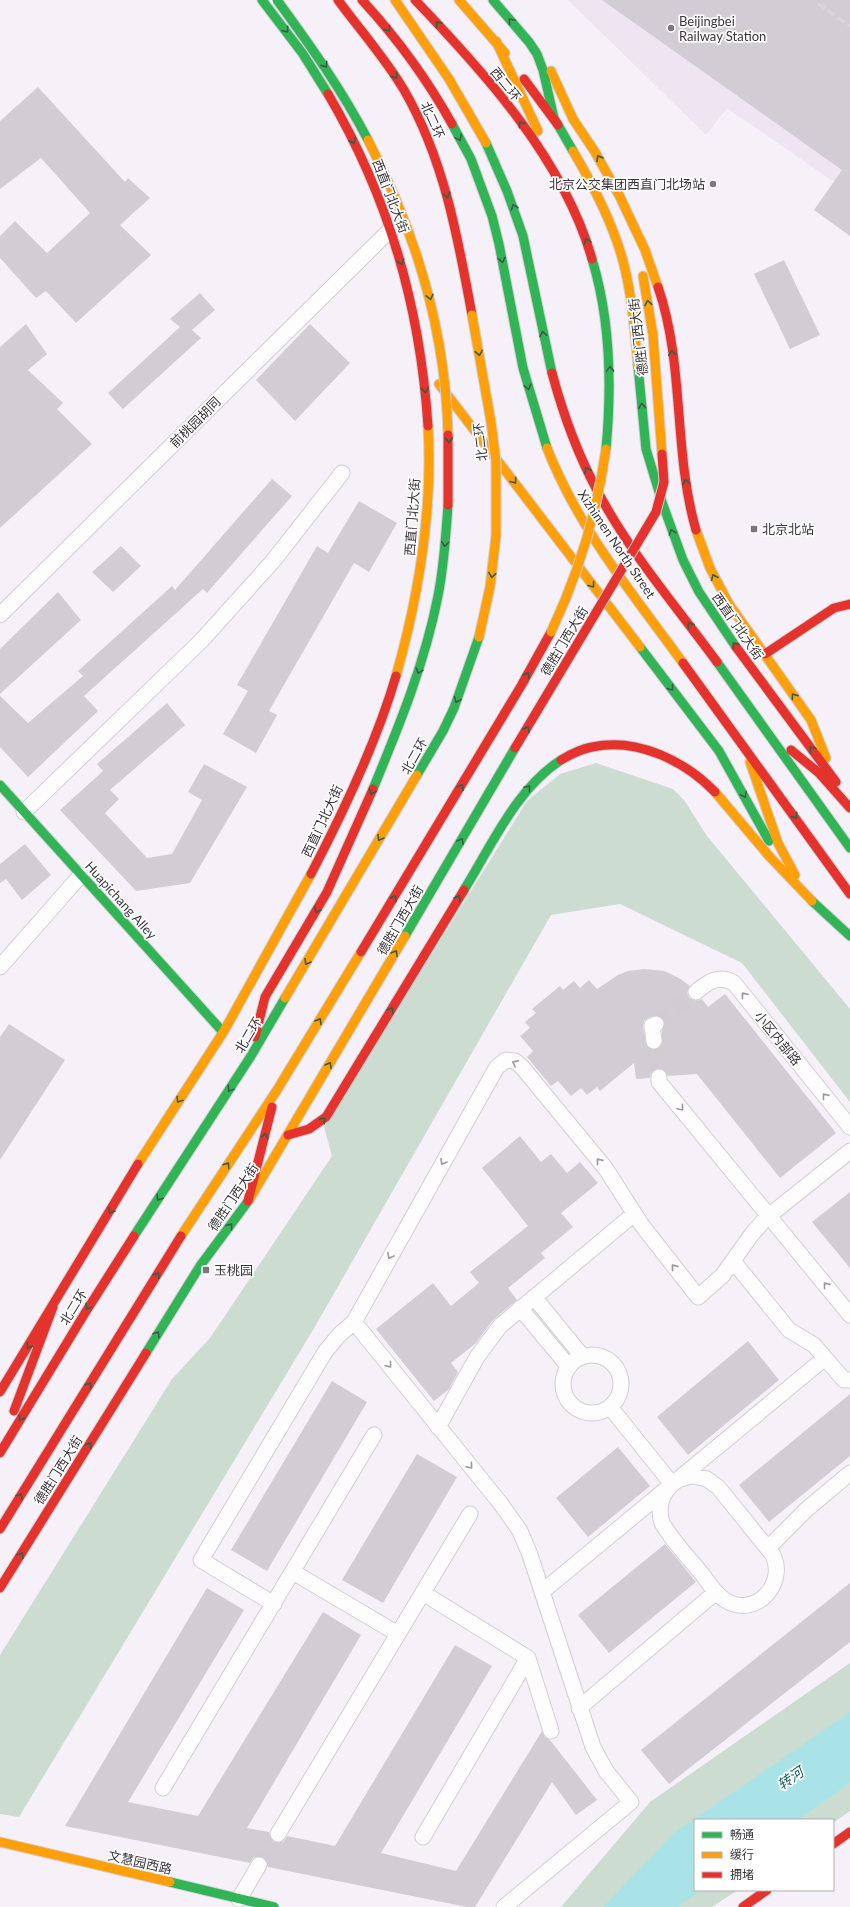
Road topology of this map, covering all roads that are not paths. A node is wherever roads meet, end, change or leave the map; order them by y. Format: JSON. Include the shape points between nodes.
{"nodes":[{"id":1,"x":262,"y":0,"type":"edge"},
{"id":2,"x":277,"y":0,"type":"edge"},
{"id":3,"x":338,"y":0,"type":"edge"},
{"id":4,"x":362,"y":0,"type":"edge"},
{"id":5,"x":395,"y":0,"type":"edge"},
{"id":6,"x":415,"y":0,"type":"edge"},
{"id":7,"x":460,"y":0,"type":"edge"},
{"id":8,"x":493,"y":0,"type":"edge"},
{"id":9,"x":496,"y":41,"type":"junction"},
{"id":10,"x":529,"y":42,"type":"junction"},
{"id":11,"x":558,"y":125,"type":"junction"},
{"id":12,"x":566,"y":192,"type":"junction"},
{"id":13,"x":629,"y":218,"type":"junction"},
{"id":14,"x":391,"y":229,"type":"junction"},
{"id":15,"x":422,"y":361,"type":"junction"},
{"id":16,"x":342,"y":473,"type":"dead end"},
{"id":17,"x":850,"y":604,"type":"edge"},
{"id":18,"x":0,"y":615,"type":"edge"},
{"id":19,"x":765,"y":654,"type":"junction"},
{"id":20,"x":755,"y":712,"type":"junction"},
{"id":21,"x":740,"y":739,"type":"junction"},
{"id":22,"x":835,"y":781,"type":"junction"},
{"id":23,"x":0,"y":785,"type":"edge"},
{"id":24,"x":850,"y":802,"type":"edge"},
{"id":25,"x":850,"y":808,"type":"edge"},
{"id":26,"x":24,"y":812,"type":"junction"},
{"id":27,"x":850,"y":848,"type":"edge"},
{"id":28,"x":81,"y":875,"type":"junction"},
{"id":29,"x":795,"y":875,"type":"junction"},
{"id":30,"x":850,"y":894,"type":"edge"},
{"id":31,"x":812,"y":901,"type":"junction"},
{"id":32,"x":850,"y":936,"type":"edge"},
{"id":33,"x":850,"y":948,"type":"edge"},
{"id":34,"x":0,"y":967,"type":"edge"},
{"id":35,"x":696,"y":992,"type":"tunnel mouth"},
{"id":36,"x":656,"y":1024,"type":"tunnel mouth"},
{"id":37,"x":223,"y":1032,"type":"junction"},
{"id":38,"x":654,"y":1041,"type":"tunnel mouth"},
{"id":39,"x":251,"y":1056,"type":"junction"},
{"id":40,"x":659,"y":1077,"type":"tunnel mouth"},
{"id":41,"x":277,"y":1090,"type":"junction"},
{"id":42,"x":850,"y":1127,"type":"edge"},
{"id":43,"x":288,"y":1135,"type":"junction"},
{"id":44,"x":850,"y":1151,"type":"edge"},
{"id":45,"x":248,"y":1201,"type":"junction"},
{"id":46,"x":634,"y":1214,"type":"junction"},
{"id":47,"x":770,"y":1216,"type":"junction"},
{"id":48,"x":734,"y":1261,"type":"junction"},
{"id":49,"x":534,"y":1297,"type":"junction"},
{"id":50,"x":52,"y":1307,"type":"junction"},
{"id":51,"x":520,"y":1308,"type":"junction"},
{"id":52,"x":850,"y":1315,"type":"edge"},
{"id":53,"x":354,"y":1322,"type":"junction"},
{"id":54,"x":582,"y":1357,"type":"junction"},
{"id":55,"x":825,"y":1358,"type":"junction"},
{"id":56,"x":570,"y":1367,"type":"junction"},
{"id":57,"x":850,"y":1380,"type":"edge"},
{"id":58,"x":0,"y":1392,"type":"edge"},
{"id":59,"x":610,"y":1407,"type":"junction"},
{"id":60,"x":438,"y":1427,"type":"junction"},
{"id":61,"x":374,"y":1435,"type":"dead end"},
{"id":62,"x":0,"y":1450,"type":"edge"},
{"id":63,"x":0,"y":1453,"type":"edge"},
{"id":64,"x":850,"y":1473,"type":"edge"},
{"id":65,"x":672,"y":1484,"type":"junction"},
{"id":66,"x":470,"y":1514,"type":"dead end"},
{"id":67,"x":0,"y":1529,"type":"edge"},
{"id":68,"x":768,"y":1548,"type":"junction"},
{"id":69,"x":293,"y":1572,"type":"junction"},
{"id":70,"x":0,"y":1588,"type":"edge"},
{"id":71,"x":543,"y":1591,"type":"junction"},
{"id":72,"x":423,"y":1592,"type":"junction"},
{"id":73,"x":716,"y":1592,"type":"junction"},
{"id":74,"x":274,"y":1604,"type":"junction"},
{"id":75,"x":398,"y":1634,"type":"junction"},
{"id":76,"x":528,"y":1658,"type":"junction"},
{"id":77,"x":580,"y":1708,"type":"junction"},
{"id":78,"x":551,"y":1731,"type":"dead end"},
{"id":79,"x":163,"y":1788,"type":"dead end"},
{"id":80,"x":850,"y":1832,"type":"edge"},
{"id":81,"x":278,"y":1834,"type":"tunnel mouth"},
{"id":82,"x":423,"y":1837,"type":"dead end"},
{"id":83,"x":0,"y":1842,"type":"edge"},
{"id":84,"x":834,"y":1843,"type":"edge"},
{"id":85,"x":259,"y":1865,"type":"tunnel mouth"},
{"id":86,"x":766,"y":1891,"type":"edge"},
{"id":87,"x":239,"y":1899,"type":"junction"},
{"id":88,"x":274,"y":1907,"type":"edge"},
{"id":89,"x":504,"y":1907,"type":"edge"},
{"id":90,"x":743,"y":1907,"type":"edge"}],
"edges":[{"from":1,"to":14,"type":"main road","name":"西直门北大街","one_way":true,"via":[[307,60],[343,120],[367,169]]},
{"from":2,"to":39,"type":"main road","one_way":true,"bridge":true,"via":[[328,70],[364,129],[392,186],[416,250],[429,293],[443,367],[448,432],[448,505],[445,551],[438,596],[407,706],[356,830],[327,892],[265,997]]},
{"from":3,"to":39,"type":"main road","name":"北二环","one_way":true,"bridge":true,"via":[[395,76],[425,129],[451,209],[495,448],[496,536],[490,588],[480,630],[466,676],[447,722],[412,786]]},
{"from":4,"to":21,"type":"main road","name":"Xizhimen North Street","one_way":true,"via":[[400,45],[436,96],[479,178],[496,232],[517,343],[531,400],[543,439],[569,497],[611,563]]},
{"from":20,"to":5,"type":"main road","name":"Xizhimen North Street","one_way":true,"via":[[629,542],[594,484],[556,387],[523,239],[501,176],[469,109],[442,65]]},
{"from":12,"to":6,"type":"main road","name":"西二环","one_way":true,"via":[[546,157],[518,119]]},
{"from":7,"to":9,"type":"main road"},
{"from":10,"to":8,"type":"main road","name":"西直门北大街","one_way":true},
{"from":9,"to":11,"type":"main road"},
{"from":9,"to":12,"type":"main road"},
{"from":10,"to":11,"type":"main road","name":"西直门北大街","via":[[540,61],[551,108]]},
{"from":13,"to":10,"type":"main road","one_way":true,"via":[[601,162],[573,119],[553,73]]},
{"from":22,"to":11,"type":"main road","name":"西直门北大街","one_way":true,"via":[[720,625],[699,592],[680,553],[646,449],[634,324],[618,244],[593,184]]},
{"from":41,"to":12,"type":"main road","one_way":true,"bridge":true,"via":[[517,693],[551,632],[569,594],[585,550],[598,501],[606,449],[610,381],[604,310],[595,267]]},
{"from":19,"to":13,"type":"main road","one_way":true,"via":[[724,597],[696,529],[685,477],[668,325],[654,274]]},
{"from":43,"to":13,"type":"main road","name":"德胜门西大街","one_way":true,"bridge":true,"via":[[656,512],[664,482],[653,335]]},
{"from":14,"to":15,"type":"main road","name":"西直门北大街","one_way":true,"via":[[408,289]]},
{"from":14,"to":18,"type":"street","name":"前桃园胡同"},
{"from":15,"to":29,"type":"main road","one_way":true,"via":[[719,751],[770,844]]},
{"from":15,"to":37,"type":"main road","name":"西直门北大街","one_way":true,"via":[[428,450],[428,516],[416,595],[398,668],[367,754],[328,841]]},
{"from":16,"to":26,"type":"street","via":[[273,561],[202,640]]},
{"from":17,"to":19,"type":"main road","via":[[834,608]]},
{"from":22,"to":19,"type":"main road","one_way":true,"via":[[811,720]]},
{"from":20,"to":25,"type":"main road","via":[[783,742],[819,773]]},
{"from":20,"to":27,"type":"main road","name":"Xizhimen North Street"},
{"from":21,"to":29,"type":"main road","via":[[778,843]]},
{"from":21,"to":30,"type":"main road","name":"Xizhimen North Street","one_way":true},
{"from":22,"to":24,"type":"main road","name":"西直门北大街"},
{"from":23,"to":26,"type":"main road","name":"Huapichang Alley"},
{"from":26,"to":28,"type":"main road","name":"Huapichang Alley"},
{"from":28,"to":34,"type":"street"},
{"from":28,"to":37,"type":"main road","name":"Huapichang Alley"},
{"from":29,"to":31,"type":"main road"},
{"from":31,"to":32,"type":"main road"},
{"from":31,"to":33,"type":"main road"},
{"from":43,"to":31,"type":"main road","one_way":true,"via":[[305,1132],[326,1117],[519,800],[545,770],[574,752],[598,745],[614,744],[646,750],[680,764],[714,790],[778,866]]},
{"from":42,"to":35,"type":"street","name":"小区内部路","one_way":true,"via":[[734,984],[726,979],[717,979],[707,982]]},
{"from":36,"to":38,"type":"street","via":[[652,1026]]},
{"from":37,"to":50,"type":"main road","one_way":true},
{"from":39,"to":63,"type":"main road","name":"北二环","one_way":true,"via":[[85,1312]]},
{"from":40,"to":47,"type":"street","one_way":true,"via":[[660,1082]]},
{"from":45,"to":41,"type":"main road","one_way":true},
{"from":67,"to":41,"type":"main road","one_way":true,"via":[[175,1245]]},
{"from":43,"to":45,"type":"main road","name":"德胜门西大街"},
{"from":44,"to":47,"type":"street"},
{"from":70,"to":45,"type":"main road","name":"德胜门西大街","one_way":true,"via":[[200,1266]]},
{"from":48,"to":46,"type":"street","one_way":true,"via":[[718,1281],[698,1297]]},
{"from":46,"to":49,"type":"street"},
{"from":46,"to":53,"type":"street","one_way":true,"via":[[601,1162],[522,1067],[516,1062],[504,1061],[496,1069]]},
{"from":47,"to":48,"type":"street","via":[[755,1230]]},
{"from":52,"to":47,"type":"street","one_way":true},
{"from":48,"to":55,"type":"street","via":[[789,1330],[814,1345]]},
{"from":49,"to":51,"type":"street"},
{"from":49,"to":54,"type":"street"},
{"from":50,"to":58,"type":"main road","one_way":true},
{"from":50,"to":62,"type":"main road"},
{"from":51,"to":56,"type":"street"},
{"from":51,"to":60,"type":"street","via":[[487,1341]]},
{"from":53,"to":60,"type":"street","one_way":true},
{"from":53,"to":74,"type":"street","via":[[335,1338],[325,1352],[201,1560]]},
{"from":54,"to":56,"type":"street"},
{"from":54,"to":59,"type":"street","via":[[600,1357],[616,1368],[621,1379],[621,1388]]},
{"from":55,"to":57,"type":"street","via":[[844,1380]]},
{"from":55,"to":65,"type":"street"},
{"from":56,"to":59,"type":"street","via":[[565,1376],[564,1388],[573,1406],[591,1413],[601,1412]]},
{"from":59,"to":65,"type":"street"},
{"from":60,"to":71,"type":"street","one_way":true,"via":[[518,1528]]},
{"from":61,"to":69,"type":"street"},
{"from":64,"to":68,"type":"street","via":[[806,1510]]},
{"from":65,"to":68,"type":"street","via":[[691,1476],[705,1478],[714,1483]]},
{"from":65,"to":71,"type":"street"},
{"from":65,"to":73,"type":"street","via":[[661,1500],[662,1523]]},
{"from":66,"to":72,"type":"street"},
{"from":68,"to":73,"type":"street","via":[[774,1558],[777,1572],[775,1583],[765,1598],[752,1604],[738,1605],[727,1601]]},
{"from":69,"to":74,"type":"street"},
{"from":69,"to":75,"type":"street"},
{"from":71,"to":77,"type":"street"},
{"from":72,"to":75,"type":"street"},
{"from":72,"to":76,"type":"street"},
{"from":73,"to":77,"type":"street"},
{"from":74,"to":79,"type":"street"},
{"from":75,"to":81,"type":"street"},
{"from":76,"to":78,"type":"street"},
{"from":76,"to":82,"type":"street"},
{"from":77,"to":89,"type":"street","via":[[589,1738],[599,1759],[631,1802]]},
{"from":80,"to":84,"type":"main road"},
{"from":83,"to":87,"type":"main road","name":"文慧园西路"},
{"from":85,"to":87,"type":"street"},
{"from":86,"to":90,"type":"main road"},
{"from":87,"to":88,"type":"main road","name":"文慧园西路"}]}
